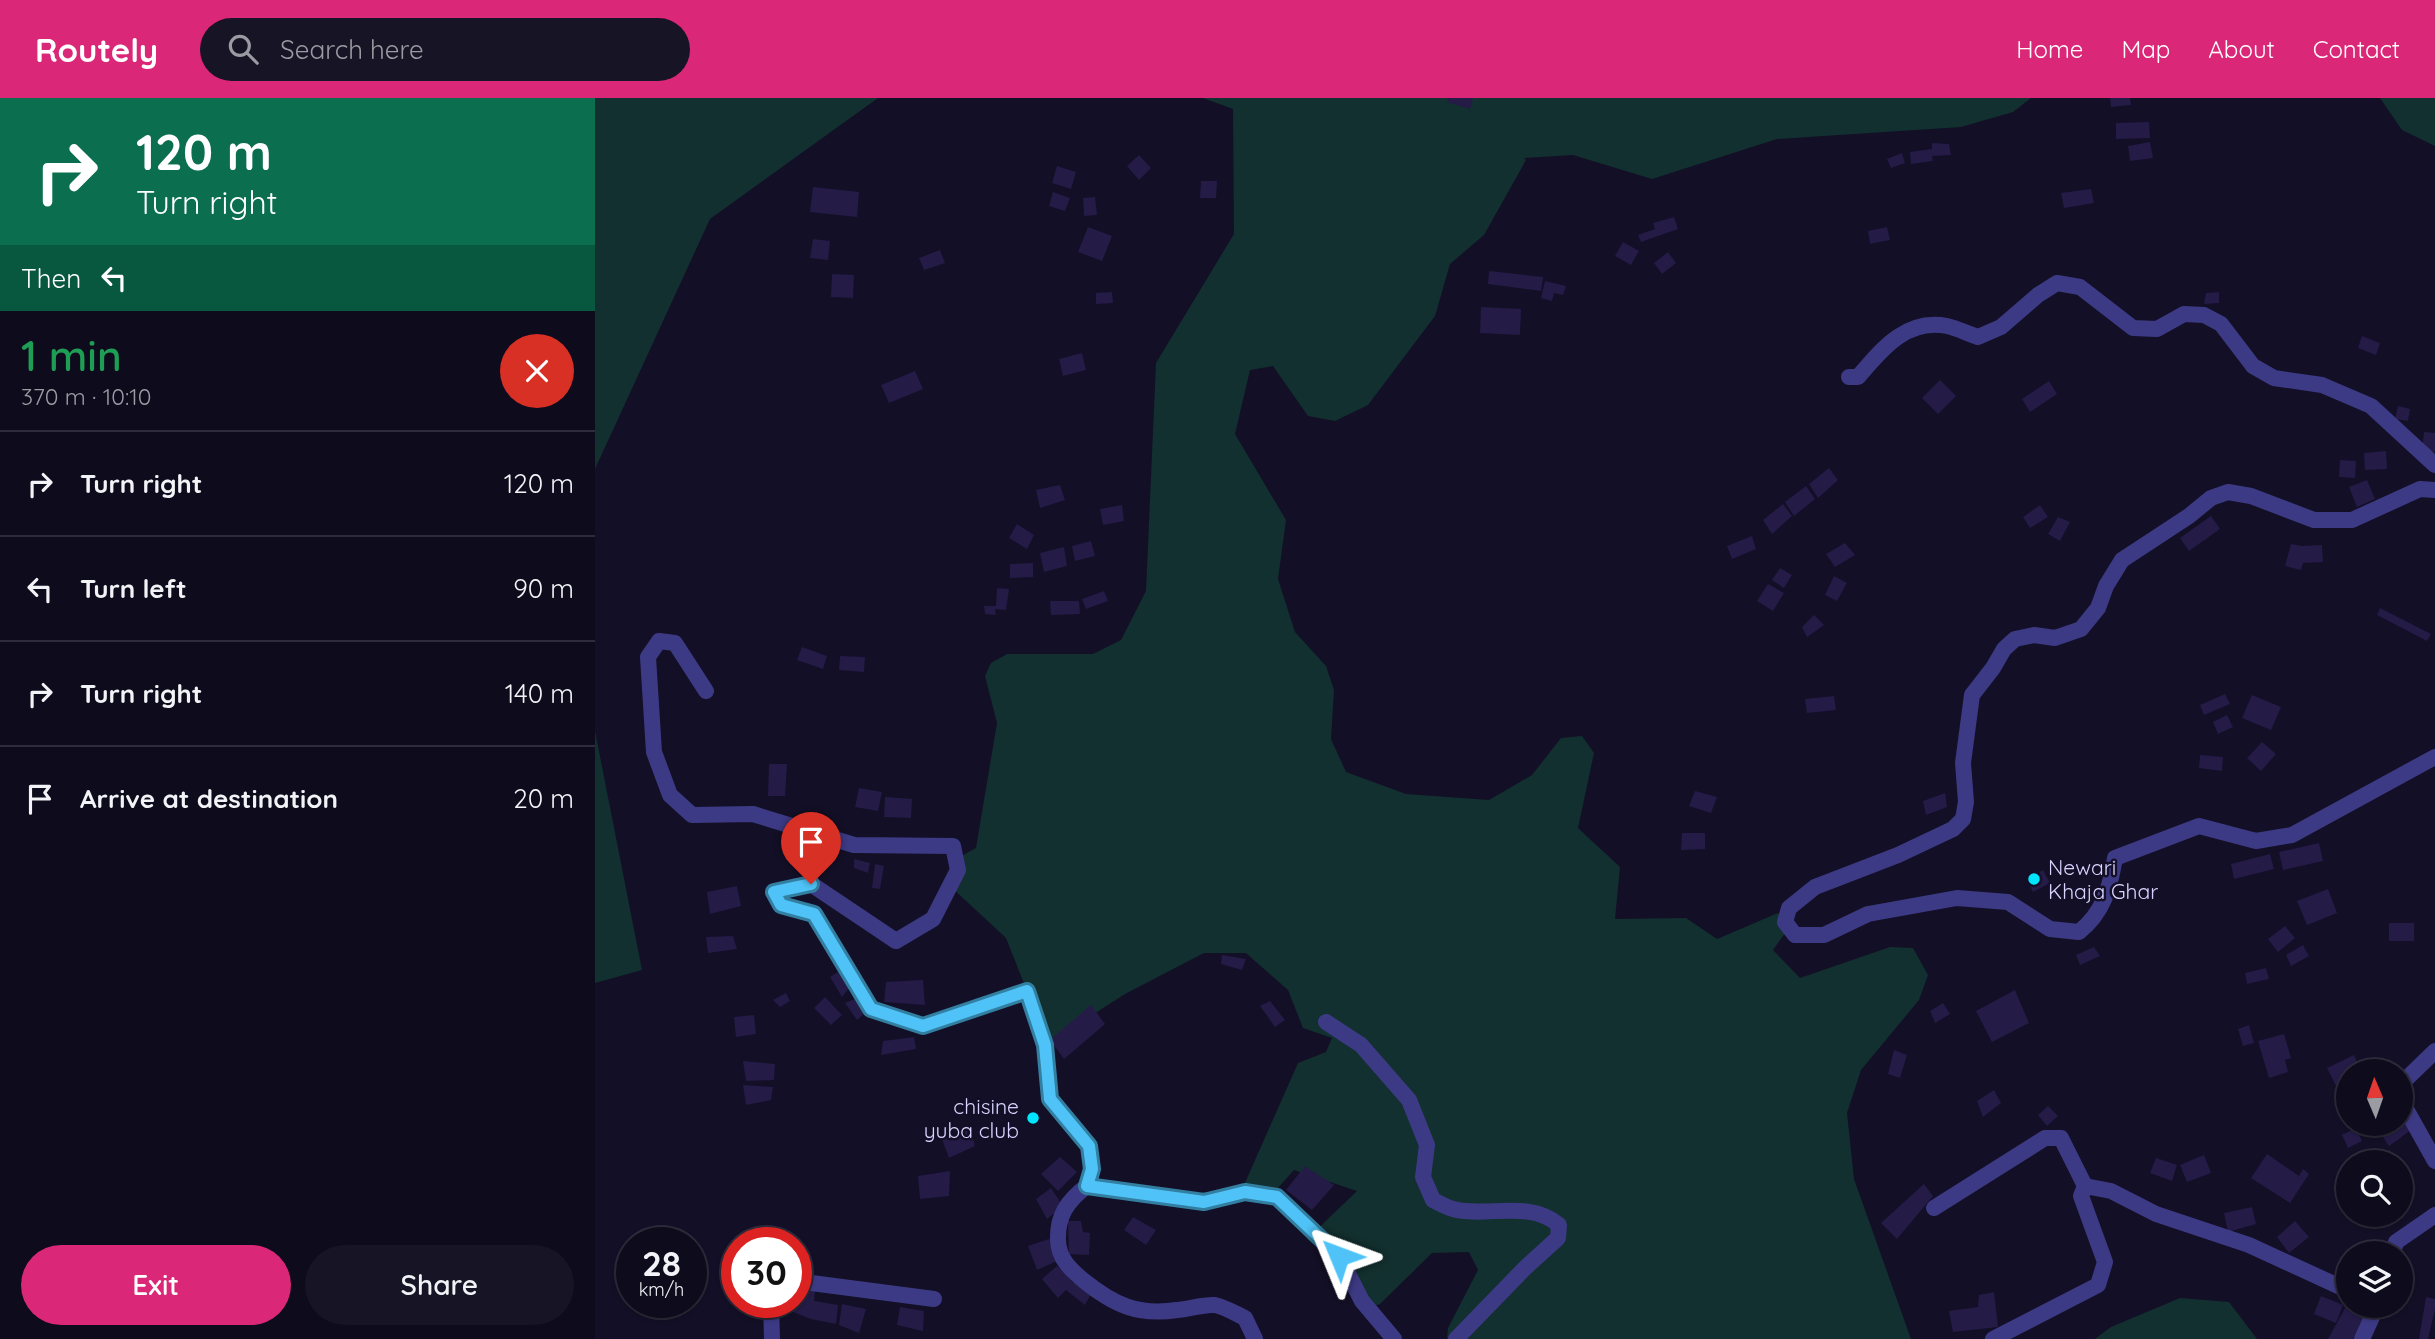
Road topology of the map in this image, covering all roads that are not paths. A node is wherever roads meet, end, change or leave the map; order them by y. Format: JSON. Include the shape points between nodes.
{"nodes":[{"id":1,"x":1849,"y":377,"type":"dead end"},
{"id":2,"x":2435,"y":465,"type":"edge"},
{"id":3,"x":2435,"y":490,"type":"edge"},
{"id":4,"x":706,"y":691,"type":"dead end"},
{"id":5,"x":2435,"y":757,"type":"edge"},
{"id":6,"x":1326,"y":1022,"type":"dead end"},
{"id":7,"x":2435,"y":1051,"type":"edge"},
{"id":8,"x":2435,"y":1161,"type":"edge"},
{"id":9,"x":2085,"y":1185,"type":"junction"},
{"id":10,"x":1087,"y":1186,"type":"junction"},
{"id":11,"x":1934,"y":1208,"type":"dead end"},
{"id":12,"x":2435,"y":1215,"type":"edge"},
{"id":13,"x":2397,"y":1241,"type":"edge"},
{"id":14,"x":812,"y":1283,"type":"edge"},
{"id":15,"x":2336,"y":1285,"type":"edge"},
{"id":16,"x":934,"y":1299,"type":"dead end"},
{"id":17,"x":771,"y":1318,"type":"edge"},
{"id":18,"x":2372,"y":1318,"type":"edge"},
{"id":19,"x":772,"y":1339,"type":"edge"},
{"id":20,"x":1255,"y":1339,"type":"edge"},
{"id":21,"x":1394,"y":1339,"type":"edge"},
{"id":22,"x":1456,"y":1339,"type":"edge"},
{"id":23,"x":1993,"y":1339,"type":"edge"},
{"id":24,"x":2362,"y":1339,"type":"edge"}],
"edges":[{"from":1,"to":2,"type":"street","via":[[1858,377],[1885,345],[1913,327],[1945,326],[1977,337],[2001,327],[2057,284],[2080,287],[2133,328],[2157,329],[2184,314],[2204,315],[2221,324],[2253,366],[2274,378],[2322,385],[2371,406]]},
{"from":3,"to":5,"type":"street","via":[[2420,489],[2352,520],[2315,520],[2228,492],[2211,498],[2122,561],[2098,608],[2081,629],[2055,638],[2034,635],[2015,639],[2004,649],[1972,695],[1963,763],[1966,802],[1963,819],[1953,829],[1815,887],[1789,908],[1785,922],[1795,935],[1824,935],[1868,914],[1957,898],[2008,902],[2050,929],[2079,932],[2109,892],[2115,858],[2199,826],[2256,841],[2292,835]]},
{"from":4,"to":10,"type":"street","via":[[675,643],[659,641],[648,657],[655,752],[670,795],[692,815],[753,814],[854,845],[953,846],[958,870],[933,919],[896,941],[811,884],[774,892],[781,905],[814,914],[871,1009],[923,1026],[1027,991],[1045,1045],[1050,1099],[1089,1146],[1092,1169]]},
{"from":6,"to":22,"type":"street","via":[[1361,1045],[1409,1100],[1427,1145],[1423,1177],[1433,1200],[1454,1209],[1524,1211],[1549,1216],[1559,1224],[1558,1238]]},
{"from":7,"to":8,"type":"street","via":[[2402,1083],[2402,1102]]},
{"from":9,"to":11,"type":"street","via":[[2061,1138],[2045,1138]]},
{"from":9,"to":15,"type":"street","via":[[2112,1191],[2156,1214],[2249,1245]]},
{"from":9,"to":23,"type":"street","via":[[2081,1196],[2105,1262],[2098,1285]]},
{"from":10,"to":20,"type":"street","via":[[1072,1198],[1058,1227],[1059,1251],[1068,1268],[1125,1307],[1157,1313],[1215,1305],[1245,1318]]},
{"from":10,"to":21,"type":"street","via":[[1204,1202],[1245,1192],[1277,1197],[1339,1256],[1362,1301]]},
{"from":12,"to":13,"type":"street"},
{"from":14,"to":16,"type":"street"},
{"from":17,"to":19,"type":"street"},
{"from":18,"to":24,"type":"street"}]}
